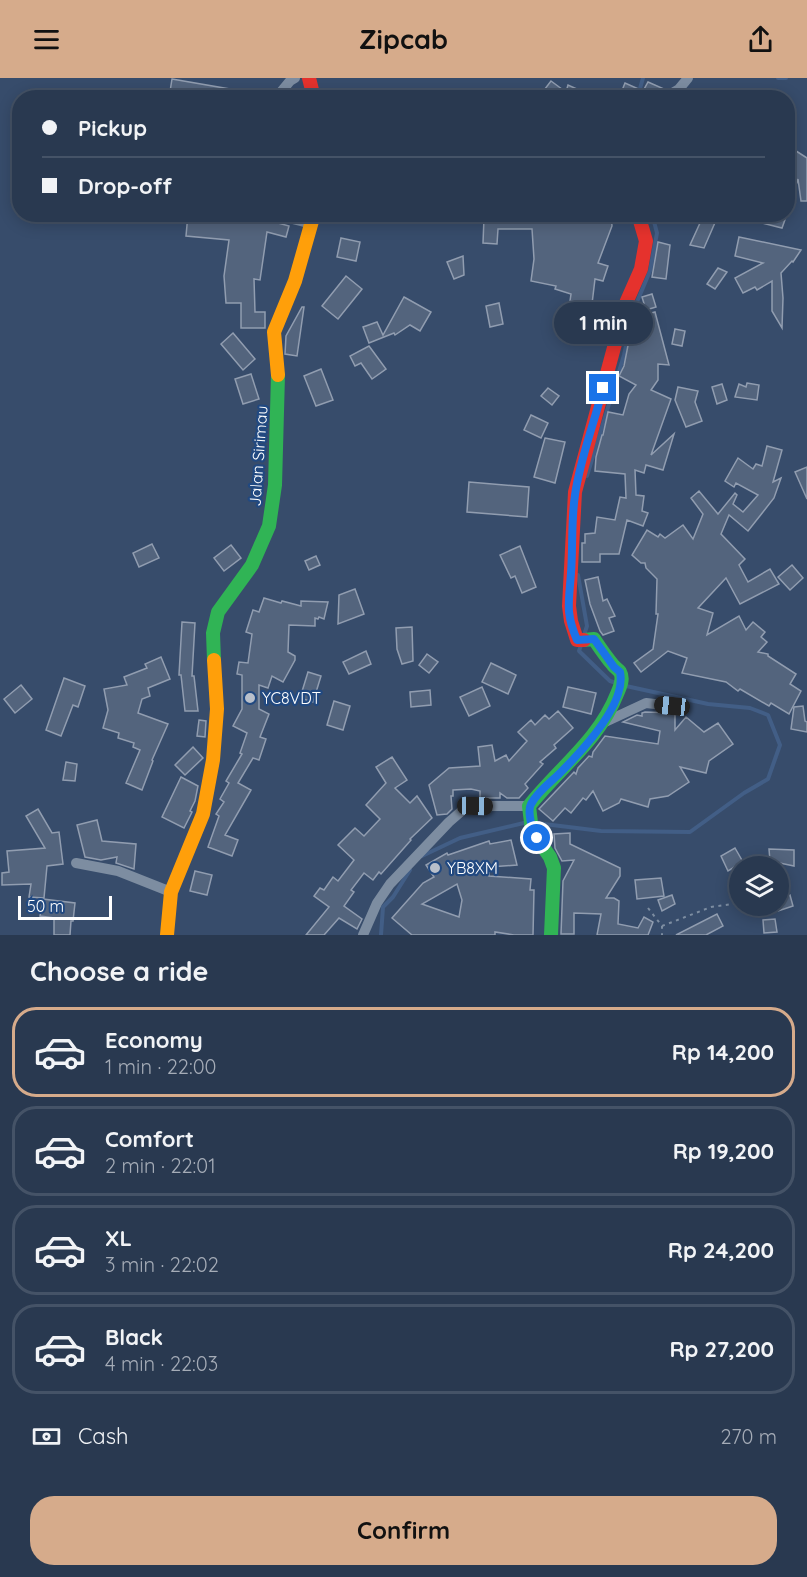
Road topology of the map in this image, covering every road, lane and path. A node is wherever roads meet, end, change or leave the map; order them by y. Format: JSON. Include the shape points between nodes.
{"nodes":[{"id":1,"x":295,"y":78,"type":"edge"},
{"id":2,"x":688,"y":78,"type":"edge"},
{"id":3,"x":284,"y":90,"type":"edge"},
{"id":4,"x":677,"y":90,"type":"edge"},
{"id":5,"x":312,"y":222,"type":"edge"},
{"id":6,"x":640,"y":222,"type":"edge"},
{"id":7,"x":672,"y":706,"type":"dead end"},
{"id":8,"x":603,"y":723,"type":"junction"},
{"id":9,"x":530,"y":807,"type":"junction"},
{"id":10,"x":76,"y":863,"type":"dead end"},
{"id":11,"x":171,"y":892,"type":"junction"},
{"id":12,"x":729,"y":905,"type":"edge"},
{"id":13,"x":648,"y":908,"type":"dead end"},
{"id":14,"x":662,"y":926,"type":"junction"},
{"id":15,"x":167,"y":935,"type":"edge"},
{"id":16,"x":363,"y":935,"type":"edge"},
{"id":17,"x":551,"y":935,"type":"edge"},
{"id":18,"x":662,"y":935,"type":"edge"}],
"edges":[{"from":1,"to":3,"type":"street"},
{"from":2,"to":4,"type":"street"},
{"from":5,"to":11,"type":"street","name":"Jalan Sirimau","via":[[295,281],[274,332],[279,382],[275,485],[269,526],[252,565],[223,604],[215,623],[217,709],[213,760],[203,814]]},
{"from":6,"to":8,"type":"street","via":[[646,241],[641,269],[626,303],[575,492],[572,524],[569,620],[577,640],[594,639],[620,672],[622,682]]},
{"from":7,"to":8,"type":"street","via":[[646,703]]},
{"from":8,"to":9,"type":"street"},
{"from":9,"to":16,"type":"street","via":[[464,809],[390,884]]},
{"from":9,"to":17,"type":"street","via":[[532,831],[554,868]]},
{"from":10,"to":11,"type":"street","via":[[118,871]]},
{"from":11,"to":15,"type":"street","name":"Jalan Sirimau"},
{"from":12,"to":14,"type":"path","via":[[711,907]]},
{"from":13,"to":14,"type":"path"},
{"from":14,"to":18,"type":"path"}]}
